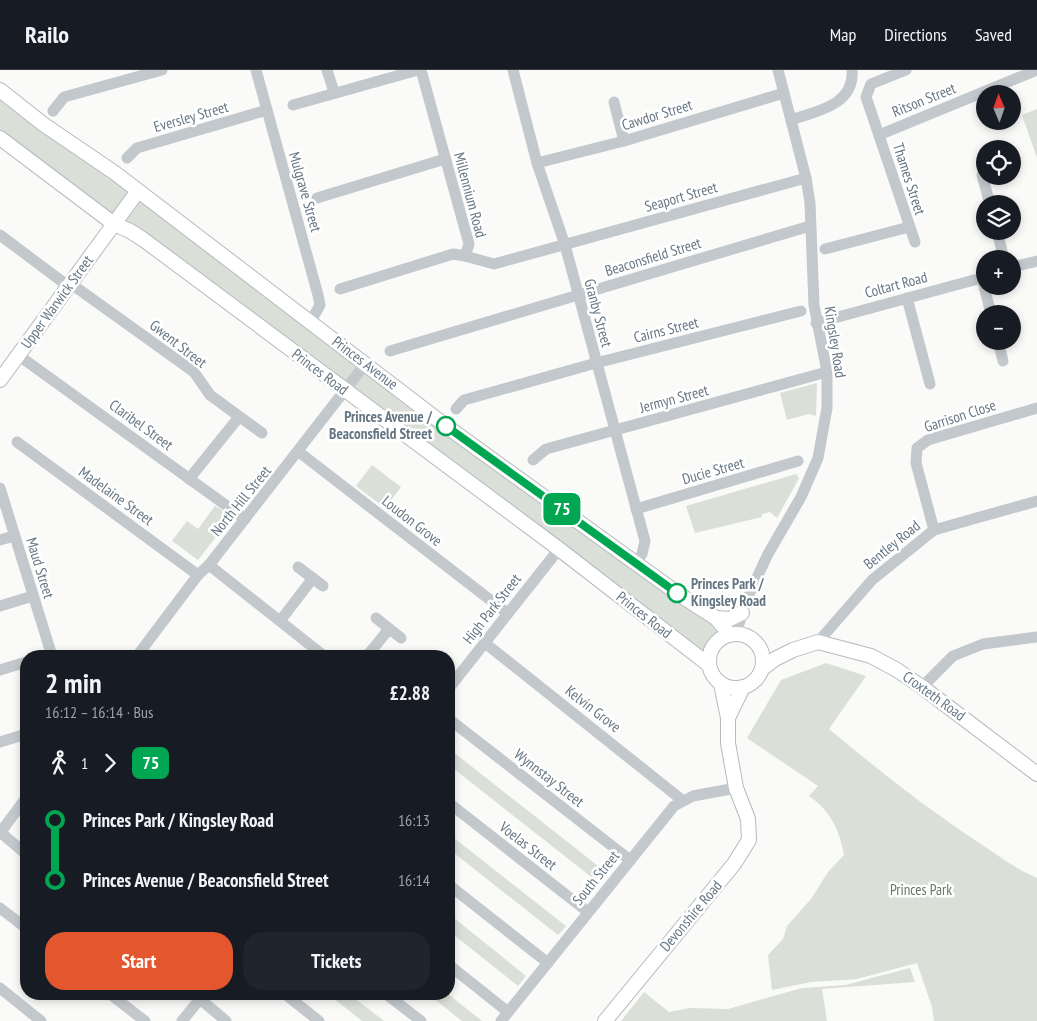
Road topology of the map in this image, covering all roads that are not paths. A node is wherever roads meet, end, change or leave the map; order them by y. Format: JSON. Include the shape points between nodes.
{"nodes":[{"id":1,"x":162,"y":70,"type":"edge"},
{"id":2,"x":256,"y":70,"type":"edge"},
{"id":3,"x":327,"y":70,"type":"edge"},
{"id":4,"x":420,"y":70,"type":"edge"},
{"id":5,"x":513,"y":70,"type":"edge"},
{"id":6,"x":778,"y":70,"type":"edge"},
{"id":7,"x":852,"y":70,"type":"edge"},
{"id":8,"x":906,"y":70,"type":"edge"},
{"id":9,"x":1037,"y":70,"type":"edge"},
{"id":10,"x":0,"y":90,"type":"edge"},
{"id":11,"x":334,"y":92,"type":"junction"},
{"id":12,"x":784,"y":92,"type":"junction"},
{"id":13,"x":614,"y":102,"type":"dead end"},
{"id":14,"x":293,"y":105,"type":"dead end"},
{"id":15,"x":54,"y":110,"type":"dead end"},
{"id":16,"x":266,"y":110,"type":"junction"},
{"id":17,"x":791,"y":120,"type":"junction"},
{"id":18,"x":879,"y":134,"type":"junction"},
{"id":19,"x":0,"y":138,"type":"edge"},
{"id":20,"x":624,"y":140,"type":"junction"},
{"id":21,"x":127,"y":158,"type":"dead end"},
{"id":22,"x":445,"y":159,"type":"junction"},
{"id":23,"x":537,"y":163,"type":"junction"},
{"id":24,"x":806,"y":178,"type":"junction"},
{"id":25,"x":138,"y":191,"type":"junction"},
{"id":26,"x":317,"y":198,"type":"dead end"},
{"id":27,"x":114,"y":224,"type":"junction"},
{"id":28,"x":810,"y":226,"type":"junction"},
{"id":29,"x":909,"y":227,"type":"junction"},
{"id":30,"x":0,"y":235,"type":"edge"},
{"id":31,"x":915,"y":242,"type":"dead end"},
{"id":32,"x":565,"y":245,"type":"junction"},
{"id":33,"x":824,"y":249,"type":"dead end"},
{"id":34,"x":465,"y":256,"type":"junction"},
{"id":35,"x":1037,"y":261,"type":"edge"},
{"id":36,"x":1021,"y":265,"type":"edge"},
{"id":37,"x":976,"y":280,"type":"edge"},
{"id":38,"x":69,"y":285,"type":"junction"},
{"id":39,"x":340,"y":289,"type":"dead end"},
{"id":40,"x":577,"y":295,"type":"junction"},
{"id":41,"x":907,"y":298,"type":"junction"},
{"id":42,"x":801,"y":310,"type":"dead end"},
{"id":43,"x":310,"y":322,"type":"junction"},
{"id":44,"x":816,"y":323,"type":"junction"},
{"id":45,"x":1000,"y":350,"type":"edge"},
{"id":46,"x":390,"y":351,"type":"dead end"},
{"id":47,"x":18,"y":355,"type":"junction"},
{"id":48,"x":1003,"y":361,"type":"dead end"},
{"id":49,"x":366,"y":363,"type":"junction"},
{"id":50,"x":596,"y":363,"type":"junction"},
{"id":51,"x":827,"y":372,"type":"junction"},
{"id":52,"x":1,"y":377,"type":"edge"},
{"id":53,"x":930,"y":384,"type":"dead end"},
{"id":54,"x":344,"y":391,"type":"junction"},
{"id":55,"x":1037,"y":408,"type":"edge"},
{"id":56,"x":456,"y":409,"type":"dead end"},
{"id":57,"x":239,"y":417,"type":"junction"},
{"id":58,"x":616,"y":430,"type":"junction"},
{"id":59,"x":262,"y":433,"type":"dead end"},
{"id":60,"x":17,"y":442,"type":"dead end"},
{"id":61,"x":299,"y":452,"type":"junction"},
{"id":62,"x":533,"y":460,"type":"dead end"},
{"id":63,"x":798,"y":461,"type":"dead end"},
{"id":64,"x":189,"y":479,"type":"junction"},
{"id":65,"x":0,"y":488,"type":"edge"},
{"id":66,"x":1037,"y":501,"type":"edge"},
{"id":67,"x":636,"y":509,"type":"junction"},
{"id":68,"x":245,"y":520,"type":"junction"},
{"id":69,"x":934,"y":530,"type":"junction"},
{"id":70,"x":14,"y":536,"type":"junction"},
{"id":71,"x":0,"y":540,"type":"edge"},
{"id":72,"x":559,"y":549,"type":"junction"},
{"id":73,"x":636,"y":563,"type":"junction"},
{"id":74,"x":209,"y":565,"type":"junction"},
{"id":75,"x":298,"y":567,"type":"dead end"},
{"id":76,"x":198,"y":575,"type":"junction"},
{"id":77,"x":313,"y":578,"type":"junction"},
{"id":78,"x":323,"y":586,"type":"dead end"},
{"id":79,"x":33,"y":596,"type":"junction"},
{"id":80,"x":0,"y":606,"type":"edge"},
{"id":81,"x":507,"y":613,"type":"junction"},
{"id":82,"x":742,"y":614,"type":"junction"},
{"id":83,"x":376,"y":618,"type":"dead end"},
{"id":84,"x":716,"y":618,"type":"junction"},
{"id":85,"x":280,"y":621,"type":"junction"},
{"id":86,"x":389,"y":629,"type":"junction"},
{"id":87,"x":733,"y":634,"type":"junction"},
{"id":88,"x":1037,"y":637,"type":"edge"},
{"id":89,"x":401,"y":638,"type":"dead end"},
{"id":90,"x":818,"y":642,"type":"junction"},
{"id":91,"x":485,"y":643,"type":"junction"},
{"id":92,"x":758,"y":647,"type":"junction"},
{"id":93,"x":48,"y":650,"type":"edge"},
{"id":94,"x":142,"y":650,"type":"edge"},
{"id":95,"x":316,"y":650,"type":"edge"},
{"id":96,"x":372,"y":650,"type":"edge"},
{"id":97,"x":793,"y":650,"type":"junction"},
{"id":98,"x":20,"y":664,"type":"edge"},
{"id":99,"x":709,"y":665,"type":"junction"},
{"id":100,"x":762,"y":669,"type":"junction"},
{"id":101,"x":0,"y":670,"type":"edge"},
{"id":102,"x":455,"y":680,"type":"edge"},
{"id":103,"x":721,"y":684,"type":"junction"},
{"id":104,"x":743,"y":687,"type":"junction"},
{"id":105,"x":922,"y":687,"type":"junction"},
{"id":106,"x":728,"y":718,"type":"junction"},
{"id":107,"x":455,"y":724,"type":"edge"},
{"id":108,"x":20,"y":736,"type":"edge"},
{"id":109,"x":0,"y":742,"type":"edge"},
{"id":110,"x":1037,"y":774,"type":"edge"},
{"id":111,"x":736,"y":788,"type":"junction"},
{"id":112,"x":682,"y":800,"type":"junction"},
{"id":113,"x":20,"y":806,"type":"edge"},
{"id":114,"x":455,"y":808,"type":"edge"},
{"id":115,"x":0,"y":833,"type":"edge"},
{"id":116,"x":20,"y":849,"type":"edge"},
{"id":117,"x":630,"y":860,"type":"junction"},
{"id":118,"x":455,"y":890,"type":"edge"},
{"id":119,"x":0,"y":908,"type":"edge"},
{"id":120,"x":588,"y":912,"type":"junction"},
{"id":121,"x":20,"y":923,"type":"edge"},
{"id":122,"x":548,"y":963,"type":"junction"},
{"id":123,"x":455,"y":970,"type":"edge"},
{"id":124,"x":0,"y":988,"type":"edge"},
{"id":125,"x":118,"y":1000,"type":"edge"},
{"id":126,"x":196,"y":1000,"type":"edge"},
{"id":127,"x":204,"y":1000,"type":"edge"},
{"id":128,"x":293,"y":1000,"type":"edge"},
{"id":129,"x":394,"y":1000,"type":"edge"},
{"id":130,"x":505,"y":1016,"type":"edge"},
{"id":131,"x":41,"y":1021,"type":"edge"},
{"id":132,"x":145,"y":1021,"type":"edge"},
{"id":133,"x":182,"y":1021,"type":"edge"},
{"id":134,"x":226,"y":1021,"type":"edge"},
{"id":135,"x":320,"y":1021,"type":"edge"},
{"id":136,"x":421,"y":1021,"type":"edge"},
{"id":137,"x":605,"y":1021,"type":"edge"}],
"edges":[{"from":1,"to":15,"type":"street","via":[[64,97]]},
{"from":2,"to":16,"type":"street","name":"Mulgrave Street"},
{"from":3,"to":11,"type":"street"},
{"from":4,"to":11,"type":"street"},
{"from":4,"to":22,"type":"street","name":"Millennium Road"},
{"from":5,"to":23,"type":"street","name":"Granby Street"},
{"from":6,"to":12,"type":"street","name":"Kingsley Road"},
{"from":7,"to":17,"type":"street","via":[[850,90],[837,104]]},
{"from":8,"to":18,"type":"street","name":"Thames Street","via":[[871,84],[866,97]]},
{"from":9,"to":18,"type":"street","name":"Ritson Street"},
{"from":10,"to":25,"type":"main road","name":"Princes Avenue"},
{"from":11,"to":14,"type":"street"},
{"from":12,"to":17,"type":"street","name":"Kingsley Road"},
{"from":12,"to":20,"type":"street","name":"Cawdor Street"},
{"from":13,"to":20,"type":"street"},
{"from":16,"to":21,"type":"street","name":"Eversley Street","via":[[137,148]]},
{"from":16,"to":43,"type":"street","name":"Mulgrave Street","via":[[318,295],[320,305]]},
{"from":17,"to":24,"type":"street","name":"Kingsley Road"},
{"from":18,"to":29,"type":"street","name":"Thames Street"},
{"from":19,"to":27,"type":"main road","name":"Princes Road"},
{"from":20,"to":23,"type":"street","name":"Cawdor Street"},
{"from":22,"to":26,"type":"street"},
{"from":22,"to":34,"type":"street","name":"Millennium Road","via":[[469,244]]},
{"from":23,"to":32,"type":"street","name":"Granby Street"},
{"from":24,"to":28,"type":"street","name":"Kingsley Road"},
{"from":24,"to":32,"type":"street","name":"Seaport Street"},
{"from":25,"to":27,"type":"main road","name":"Upper Warwick Street"},
{"from":25,"to":43,"type":"main road","name":"Princes Avenue"},
{"from":27,"to":38,"type":"main road","name":"Upper Warwick Street"},
{"from":27,"to":54,"type":"main road","name":"Princes Road","via":[[144,240]]},
{"from":28,"to":40,"type":"street","name":"Beaconsfield Street"},
{"from":28,"to":44,"type":"street","name":"Kingsley Road"},
{"from":29,"to":31,"type":"street","name":"Thames Street"},
{"from":29,"to":33,"type":"street","name":"Thames Street"},
{"from":30,"to":38,"type":"street","name":"Gwent Street"},
{"from":32,"to":34,"type":"street","name":"Millennium Road","via":[[494,264]]},
{"from":32,"to":40,"type":"street","name":"Granby Street"},
{"from":34,"to":39,"type":"street","via":[[453,254]]},
{"from":35,"to":36,"type":"street"},
{"from":37,"to":41,"type":"street","name":"Coltart Road"},
{"from":38,"to":47,"type":"main road","name":"Upper Warwick Street"},
{"from":38,"to":57,"type":"street","name":"Gwent Street","via":[[194,372],[210,395]]},
{"from":40,"to":46,"type":"street","name":"Beaconsfield Street"},
{"from":40,"to":50,"type":"street","name":"Granby Street"},
{"from":41,"to":44,"type":"street","name":"Coltart Road"},
{"from":41,"to":53,"type":"street"},
{"from":42,"to":50,"type":"street","name":"Cairns Street"},
{"from":43,"to":49,"type":"main road","name":"Princes Avenue"},
{"from":44,"to":51,"type":"street","name":"Kingsley Road"},
{"from":45,"to":48,"type":"street"},
{"from":47,"to":52,"type":"main road","name":"Upper Warwick Street"},
{"from":47,"to":64,"type":"street","name":"Claribel Street"},
{"from":49,"to":54,"type":"street","name":"North Hill Street"},
{"from":49,"to":73,"type":"main road","name":"Princes Avenue","via":[[446,426]]},
{"from":50,"to":56,"type":"street","name":"Cairns Street","via":[[464,400]]},
{"from":50,"to":58,"type":"street","name":"Granby Street"},
{"from":51,"to":58,"type":"street","name":"Jermyn Street"},
{"from":51,"to":82,"type":"street","name":"Kingsley Road","via":[[827,408],[818,458],[801,497],[768,554]]},
{"from":54,"to":61,"type":"street","name":"North Hill Street"},
{"from":54,"to":72,"type":"main road","name":"Princes Road"},
{"from":55,"to":69,"type":"street","name":"Garrison Close","via":[[928,440],[917,448],[916,463]]},
{"from":57,"to":59,"type":"street","name":"Gwent Street"},
{"from":57,"to":64,"type":"street"},
{"from":58,"to":62,"type":"street","name":"Jermyn Street","via":[[546,449]]},
{"from":58,"to":67,"type":"street","name":"Granby Street"},
{"from":60,"to":76,"type":"street","name":"Madelaine Street"},
{"from":61,"to":68,"type":"street","name":"North Hill Street"},
{"from":61,"to":81,"type":"street","name":"Loudon Grove"},
{"from":63,"to":67,"type":"street","name":"Ducie Street"},
{"from":64,"to":68,"type":"street","name":"Claribel Street"},
{"from":65,"to":70,"type":"street","name":"Maud Street"},
{"from":66,"to":69,"type":"street","name":"Bentley Road"},
{"from":67,"to":73,"type":"street","name":"Granby Street","via":[[645,541]]},
{"from":68,"to":74,"type":"street","name":"North Hill Street"},
{"from":69,"to":90,"type":"street","name":"Bentley Road","via":[[872,580]]},
{"from":70,"to":71,"type":"street"},
{"from":70,"to":79,"type":"street","name":"Maud Street"},
{"from":72,"to":81,"type":"street","name":"High Park Street"},
{"from":72,"to":99,"type":"main road","name":"Princes Road"},
{"from":73,"to":84,"type":"main road","name":"Princes Avenue"},
{"from":74,"to":76,"type":"street","name":"North Hill Street"},
{"from":74,"to":85,"type":"street"},
{"from":75,"to":77,"type":"street"},
{"from":76,"to":94,"type":"street","name":"North Hill Street"},
{"from":77,"to":78,"type":"street"},
{"from":77,"to":85,"type":"street"},
{"from":79,"to":80,"type":"street"},
{"from":79,"to":93,"type":"street","name":"Maud Street"},
{"from":81,"to":91,"type":"street","name":"High Park Street"},
{"from":82,"to":84,"type":"main road","via":[[730,619]]},
{"from":82,"to":87,"type":"street","name":"Kingsley Road"},
{"from":83,"to":86,"type":"street"},
{"from":84,"to":87,"type":"main road","name":"Princes Avenue"},
{"from":85,"to":95,"type":"street"},
{"from":86,"to":89,"type":"street"},
{"from":86,"to":96,"type":"street"},
{"from":87,"to":92,"type":"main road","via":[[750,638]]},
{"from":87,"to":99,"type":"main road","via":[[723,637],[712,647]]},
{"from":88,"to":105,"type":"street","via":[[983,644],[953,656]]},
{"from":90,"to":97,"type":"main road"},
{"from":90,"to":105,"type":"main road","name":"Croxteth Road","via":[[872,656]]},
{"from":91,"to":102,"type":"street","name":"High Park Street"},
{"from":91,"to":112,"type":"street","name":"Kelvin Grove"},
{"from":92,"to":97,"type":"main road"},
{"from":92,"to":100,"type":"main road","via":[[763,660]]},
{"from":97,"to":100,"type":"main road"},
{"from":98,"to":101,"type":"street"},
{"from":99,"to":103,"type":"main road","via":[[711,673]]},
{"from":100,"to":104,"type":"main road","via":[[751,684]]},
{"from":103,"to":104,"type":"main road"},
{"from":103,"to":106,"type":"main road"},
{"from":104,"to":106,"type":"main road"},
{"from":105,"to":110,"type":"main road","name":"Croxteth Road"},
{"from":106,"to":111,"type":"main road","name":"Devonshire Road","via":[[728,743]]},
{"from":107,"to":117,"type":"street","name":"Wynnstay Street"},
{"from":108,"to":109,"type":"street"},
{"from":111,"to":112,"type":"street"},
{"from":111,"to":137,"type":"main road","name":"Devonshire Road","via":[[748,819],[749,840],[734,864]]},
{"from":112,"to":117,"type":"street","name":"South Street"},
{"from":113,"to":115,"type":"street"},
{"from":114,"to":120,"type":"street","name":"Voelas Street"},
{"from":115,"to":116,"type":"street"},
{"from":117,"to":120,"type":"street","name":"South Street"},
{"from":118,"to":122,"type":"street"},
{"from":119,"to":121,"type":"street"},
{"from":120,"to":122,"type":"street","name":"South Street"},
{"from":122,"to":130,"type":"street","name":"South Street"},
{"from":123,"to":130,"type":"street"},
{"from":124,"to":131,"type":"street"},
{"from":125,"to":132,"type":"street"},
{"from":126,"to":133,"type":"street"},
{"from":127,"to":134,"type":"street"},
{"from":128,"to":135,"type":"street"},
{"from":129,"to":136,"type":"street"}]}
